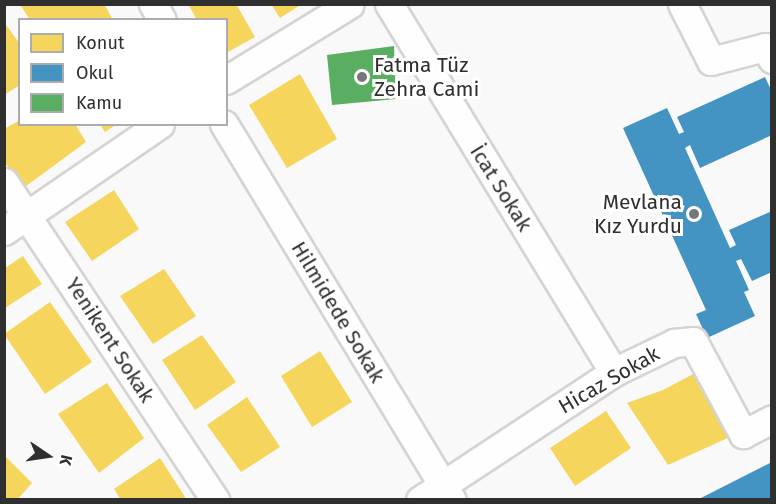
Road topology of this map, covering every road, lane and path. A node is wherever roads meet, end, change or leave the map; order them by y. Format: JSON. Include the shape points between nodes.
{"nodes":[{"id":1,"x":153,"y":4,"type":"edge"},
{"id":2,"x":350,"y":4,"type":"edge"},
{"id":3,"x":389,"y":4,"type":"edge"},
{"id":4,"x":682,"y":4,"type":"edge"},
{"id":5,"x":161,"y":18,"type":"edge"},
{"id":6,"x":769,"y":50,"type":"edge"},
{"id":7,"x":228,"y":79,"type":"edge"},
{"id":8,"x":157,"y":126,"type":"edge"},
{"id":9,"x":225,"y":126,"type":"edge"},
{"id":10,"x":4,"y":182,"type":"edge"},
{"id":11,"x":29,"y":216,"type":"junction"},
{"id":12,"x":4,"y":231,"type":"edge"},
{"id":13,"x":614,"y":372,"type":"junction"},
{"id":14,"x":771,"y":419,"type":"edge"},
{"id":15,"x":448,"y":492,"type":"edge"},
{"id":16,"x":214,"y":500,"type":"edge"},
{"id":17,"x":420,"y":500,"type":"edge"}],
"edges":[{"from":1,"to":5,"type":"street"},
{"from":2,"to":7,"type":"street"},
{"from":3,"to":13,"type":"street","name":"İcat Sokak"},
{"from":4,"to":6,"type":"street","via":[[711,61]]},
{"from":8,"to":11,"type":"street"},
{"from":9,"to":15,"type":"street","name":"Hilmidede Sokak"},
{"from":10,"to":11,"type":"street","name":"Yenikent Sokak"},
{"from":11,"to":12,"type":"street"},
{"from":11,"to":16,"type":"street","name":"Yenikent Sokak"},
{"from":13,"to":14,"type":"street","name":"Hicaz Sokak","via":[[674,343],[693,341],[743,434]]},
{"from":13,"to":15,"type":"street","name":"Hicaz Sokak"},
{"from":15,"to":17,"type":"street","name":"Hicaz Sokak"}]}
